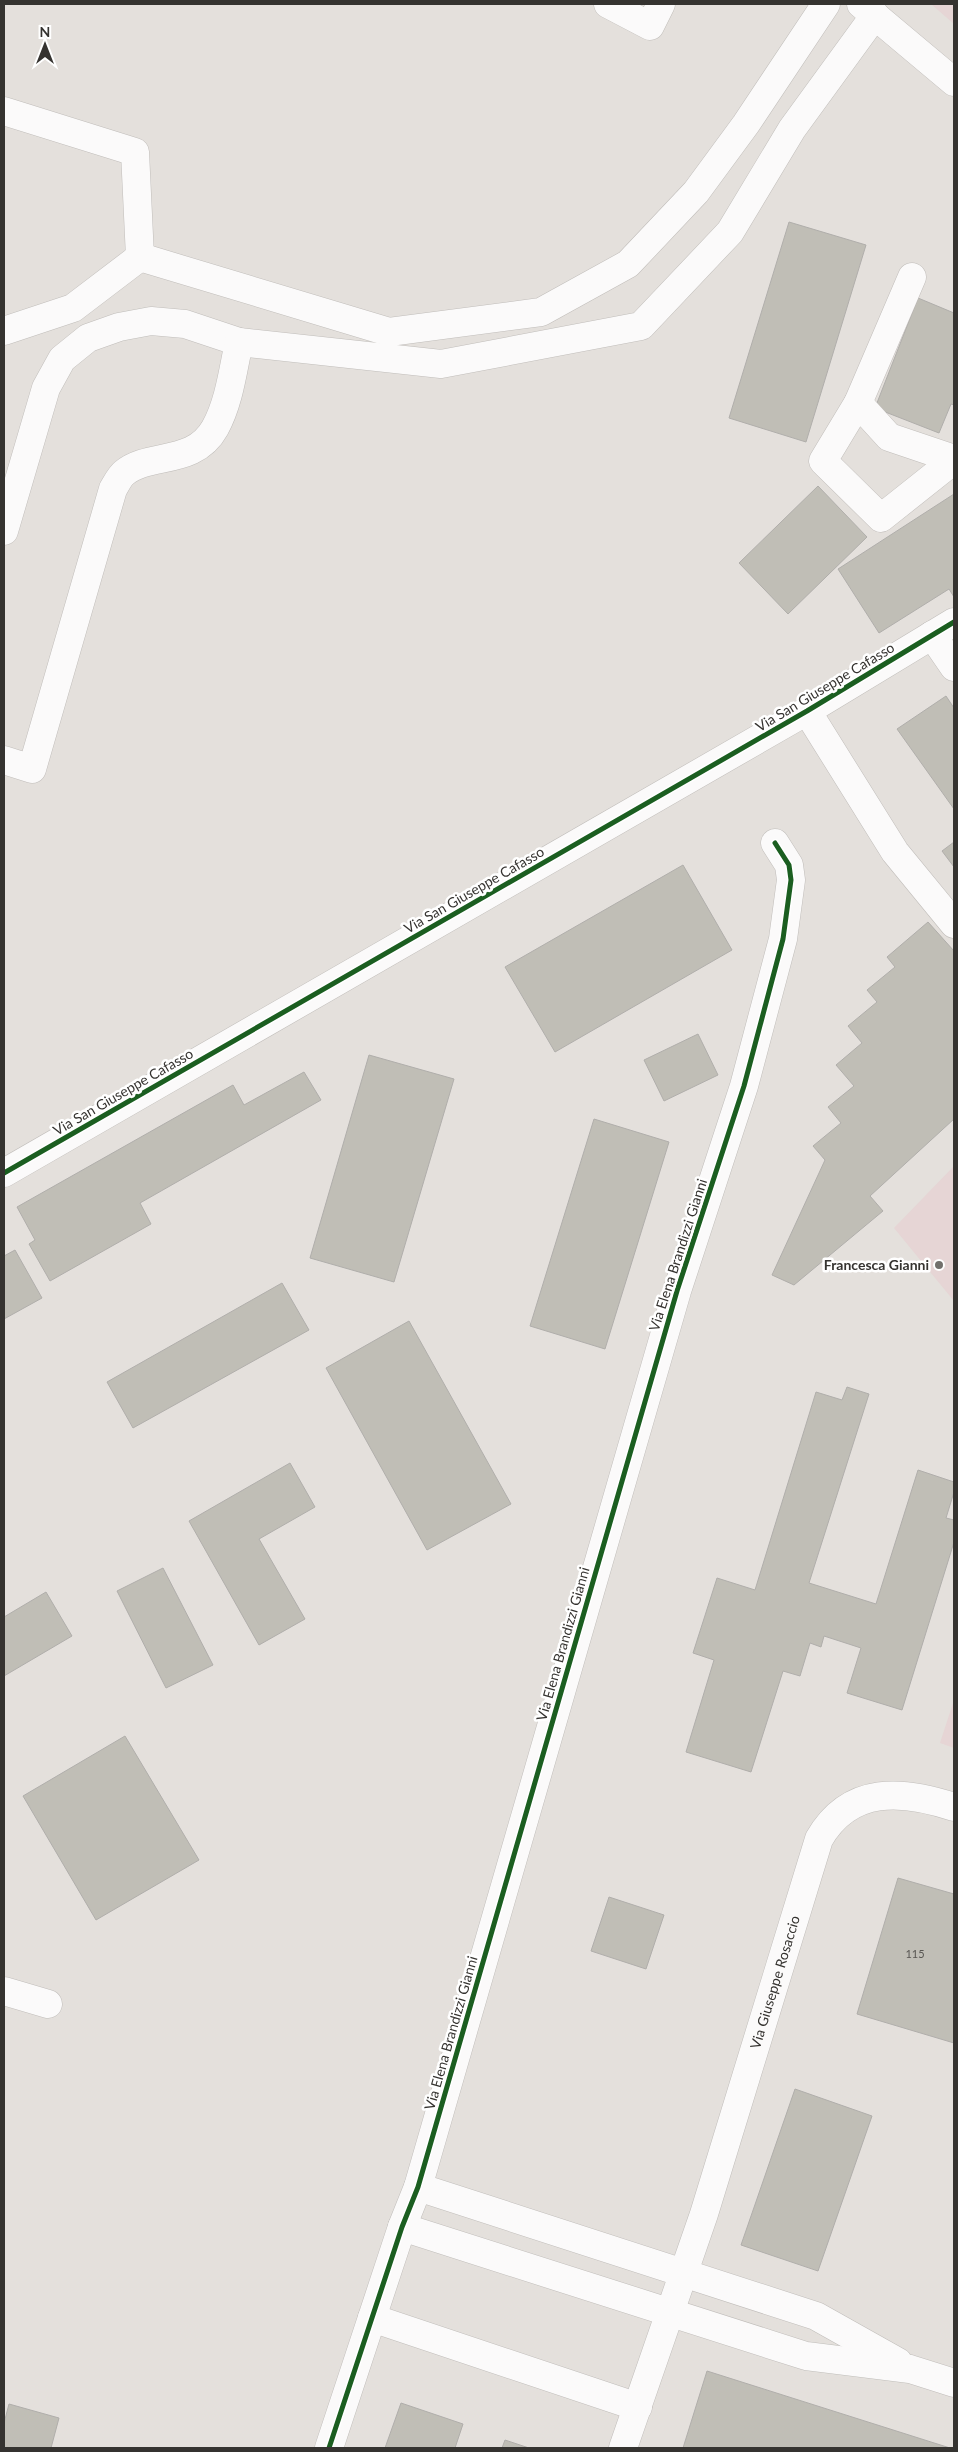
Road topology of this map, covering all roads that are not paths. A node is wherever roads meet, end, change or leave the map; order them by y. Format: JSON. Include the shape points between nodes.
{"nodes":[{"id":1,"x":608,"y":4,"type":"edge"},
{"id":2,"x":661,"y":4,"type":"edge"},
{"id":3,"x":826,"y":4,"type":"edge"},
{"id":4,"x":868,"y":10,"type":"edge"},
{"id":5,"x":954,"y":82,"type":"edge"},
{"id":6,"x":4,"y":112,"type":"edge"},
{"id":7,"x":140,"y":258,"type":"junction"},
{"id":8,"x":912,"y":277,"type":"dead end"},
{"id":9,"x":4,"y":331,"type":"edge"},
{"id":10,"x":239,"y":342,"type":"junction"},
{"id":11,"x":858,"y":403,"type":"junction"},
{"id":12,"x":954,"y":459,"type":"edge"},
{"id":13,"x":4,"y":531,"type":"edge"},
{"id":14,"x":943,"y":629,"type":"edge"},
{"id":15,"x":954,"y":667,"type":"edge"},
{"id":16,"x":807,"y":711,"type":"junction"},
{"id":17,"x":4,"y":760,"type":"edge"},
{"id":18,"x":775,"y":843,"type":"dead end"},
{"id":19,"x":954,"y":924,"type":"edge"},
{"id":20,"x":4,"y":1173,"type":"edge"},
{"id":21,"x":954,"y":1807,"type":"edge"},
{"id":22,"x":4,"y":1991,"type":"edge"},
{"id":23,"x":48,"y":2004,"type":"dead end"},
{"id":24,"x":418,"y":2187,"type":"junction"},
{"id":25,"x":402,"y":2226,"type":"junction"},
{"id":26,"x":684,"y":2274,"type":"junction"},
{"id":27,"x":671,"y":2314,"type":"junction"},
{"id":28,"x":372,"y":2318,"type":"junction"},
{"id":29,"x":910,"y":2369,"type":"junction"},
{"id":30,"x":954,"y":2384,"type":"edge"},
{"id":31,"x":638,"y":2407,"type":"junction"},
{"id":32,"x":329,"y":2448,"type":"edge"},
{"id":33,"x":623,"y":2448,"type":"edge"}],
"edges":[{"from":1,"to":2,"type":"street","via":[[650,26]]},
{"from":3,"to":7,"type":"street","via":[[696,192],[628,264],[540,312],[389,332]]},
{"from":4,"to":5,"type":"street"},
{"from":4,"to":10,"type":"street","via":[[730,232],[641,326],[441,364]]},
{"from":6,"to":7,"type":"street","via":[[136,152]]},
{"from":7,"to":9,"type":"street","via":[[73,308]]},
{"from":8,"to":11,"type":"street"},
{"from":10,"to":13,"type":"street","via":[[186,324],[151,321],[119,327],[88,338],[68,354],[46,388]]},
{"from":10,"to":17,"type":"street","via":[[223,410],[215,429],[199,446],[182,455],[141,464],[124,473],[113,489],[32,769]]},
{"from":11,"to":12,"type":"street","via":[[889,437]]},
{"from":11,"to":12,"type":"street","via":[[823,461],[881,518]]},
{"from":14,"to":15,"type":"street"},
{"from":14,"to":16,"type":"street","name":"Via San Giuseppe Cafasso"},
{"from":16,"to":19,"type":"street","via":[[895,852]]},
{"from":16,"to":20,"type":"street","name":"Via San Giuseppe Cafasso"},
{"from":18,"to":24,"type":"street","name":"Via Elena Brandizzi Gianni","via":[[789,865],[791,880],[782,939],[746,1077],[677,1291]]},
{"from":21,"to":26,"type":"street","name":"Via Giuseppe Rosaccio","via":[[910,1794],[878,1796],[847,1806],[826,1826]]},
{"from":22,"to":23,"type":"street"},
{"from":24,"to":25,"type":"street","name":"Via Elena Brandizzi Gianni"},
{"from":24,"to":26,"type":"street"},
{"from":25,"to":27,"type":"street"},
{"from":25,"to":28,"type":"street","name":"Via Elena Brandizzi Gianni"},
{"from":26,"to":27,"type":"street","name":"Via Giuseppe Rosaccio"},
{"from":26,"to":29,"type":"street","via":[[816,2316]]},
{"from":27,"to":29,"type":"street","via":[[806,2356]]},
{"from":27,"to":31,"type":"street","name":"Via Giuseppe Rosaccio"},
{"from":28,"to":31,"type":"street"},
{"from":28,"to":32,"type":"street","name":"Via Elena Brandizzi Gianni"},
{"from":29,"to":30,"type":"street"},
{"from":31,"to":33,"type":"street","name":"Via Giuseppe Rosaccio"}]}
